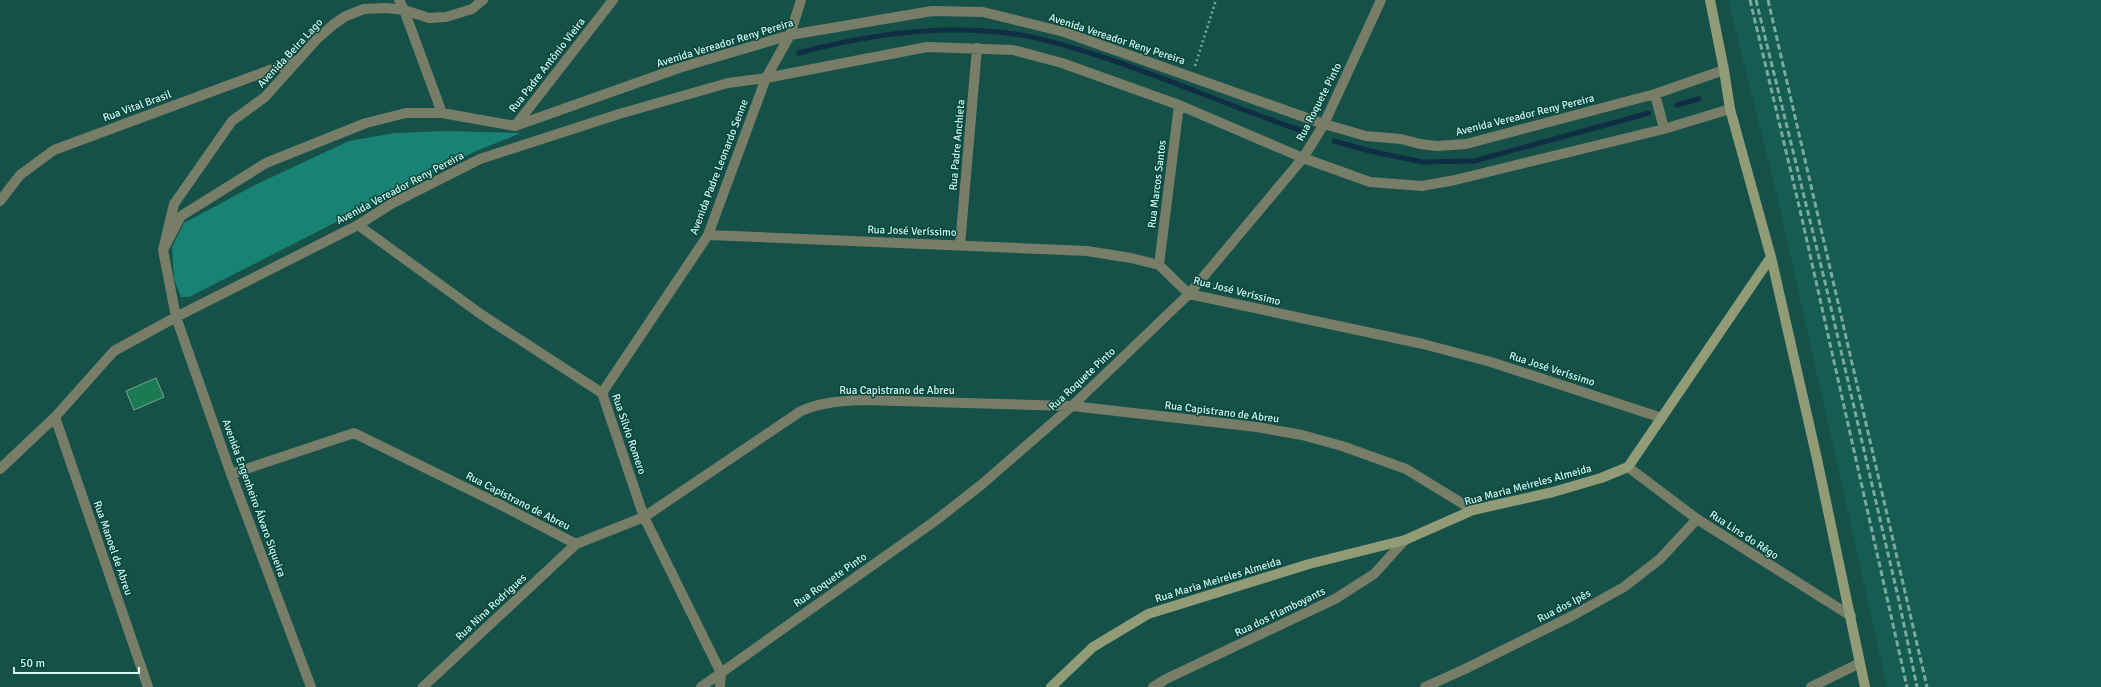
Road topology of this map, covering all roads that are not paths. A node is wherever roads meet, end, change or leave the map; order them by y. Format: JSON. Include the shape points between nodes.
{"nodes":[{"id":1,"x":399,"y":0,"type":"edge"},
{"id":2,"x":483,"y":0,"type":"edge"},
{"id":3,"x":612,"y":0,"type":"edge"},
{"id":4,"x":801,"y":0,"type":"edge"},
{"id":5,"x":1381,"y":0,"type":"edge"},
{"id":6,"x":1710,"y":0,"type":"edge"},
{"id":7,"x":404,"y":10,"type":"junction"},
{"id":8,"x":790,"y":34,"type":"junction"},
{"id":9,"x":977,"y":48,"type":"junction"},
{"id":10,"x":298,"y":59,"type":"junction"},
{"id":11,"x":1724,"y":70,"type":"junction"},
{"id":12,"x":766,"y":78,"type":"junction"},
{"id":13,"x":1655,"y":94,"type":"junction"},
{"id":14,"x":1179,"y":105,"type":"junction"},
{"id":15,"x":1730,"y":109,"type":"junction"},
{"id":16,"x":442,"y":113,"type":"junction"},
{"id":17,"x":1324,"y":124,"type":"junction"},
{"id":18,"x":515,"y":126,"type":"junction"},
{"id":19,"x":1664,"y":129,"type":"junction"},
{"id":20,"x":1304,"y":158,"type":"junction"},
{"id":21,"x":0,"y":201,"type":"edge"},
{"id":22,"x":358,"y":225,"type":"junction"},
{"id":23,"x":708,"y":235,"type":"junction"},
{"id":24,"x":960,"y":245,"type":"junction"},
{"id":25,"x":163,"y":250,"type":"junction"},
{"id":26,"x":1771,"y":257,"type":"junction"},
{"id":27,"x":1159,"y":265,"type":"junction"},
{"id":28,"x":1189,"y":294,"type":"junction"},
{"id":29,"x":176,"y":317,"type":"junction"},
{"id":30,"x":602,"y":393,"type":"junction"},
{"id":31,"x":1072,"y":406,"type":"junction"},
{"id":32,"x":55,"y":417,"type":"junction"},
{"id":33,"x":1662,"y":418,"type":"junction"},
{"id":34,"x":1628,"y":467,"type":"junction"},
{"id":35,"x":0,"y":469,"type":"edge"},
{"id":36,"x":231,"y":474,"type":"junction"},
{"id":37,"x":1472,"y":510,"type":"junction"},
{"id":38,"x":644,"y":517,"type":"junction"},
{"id":39,"x":1697,"y":519,"type":"junction"},
{"id":40,"x":1405,"y":540,"type":"junction"},
{"id":41,"x":576,"y":544,"type":"junction"},
{"id":42,"x":1850,"y":616,"type":"junction"},
{"id":43,"x":1860,"y":663,"type":"junction"},
{"id":44,"x":721,"y":673,"type":"junction"},
{"id":45,"x":148,"y":687,"type":"edge"},
{"id":46,"x":311,"y":687,"type":"edge"},
{"id":47,"x":423,"y":687,"type":"edge"},
{"id":48,"x":701,"y":687,"type":"edge"},
{"id":49,"x":720,"y":687,"type":"edge"},
{"id":50,"x":1050,"y":687,"type":"edge"},
{"id":51,"x":1153,"y":687,"type":"edge"},
{"id":52,"x":1425,"y":687,"type":"edge"},
{"id":53,"x":1812,"y":687,"type":"edge"},
{"id":54,"x":1865,"y":687,"type":"edge"}],
"edges":[{"from":1,"to":7,"type":"street"},
{"from":2,"to":7,"type":"street","name":"Avenida Beira Lago","via":[[472,9],[446,18],[429,18]]},
{"from":3,"to":18,"type":"street","name":"Rua Padre Antônio Vieira"},
{"from":4,"to":8,"type":"street","name":"Avenida Padre Leonardo Senne"},
{"from":5,"to":17,"type":"street","name":"Rua Roquete Pinto"},
{"from":6,"to":11,"type":"street"},
{"from":7,"to":10,"type":"street","name":"Avenida Beira Lago","via":[[364,10],[346,16],[334,24]]},
{"from":7,"to":16,"type":"street"},
{"from":8,"to":12,"type":"street","name":"Avenida Padre Leonardo Senne"},
{"from":8,"to":17,"type":"street","name":"Avenida Vereador Reny Pereira","via":[[932,11],[983,12],[1064,32]]},
{"from":8,"to":18,"type":"street","name":"Avenida Vereador Reny Pereira","via":[[679,68]]},
{"from":9,"to":12,"type":"street","name":"Avenida Vereador Reny Pereira","via":[[927,47]]},
{"from":9,"to":14,"type":"street","name":"Avenida Vereador Reny Pereira","via":[[1013,50],[1062,64]]},
{"from":9,"to":24,"type":"street","name":"Rua Padre Anchieta"},
{"from":10,"to":21,"type":"street","name":"Rua Vital Brasil","via":[[54,150],[20,175]]},
{"from":10,"to":25,"type":"street","name":"Avenida Beira Lago","via":[[265,97],[232,121],[174,204]]},
{"from":11,"to":13,"type":"street","name":"Avenida Vereador Reny Pereira"},
{"from":11,"to":15,"type":"street"},
{"from":12,"to":22,"type":"street","name":"Avenida Vereador Reny Pereira","via":[[728,83],[672,98],[480,159],[391,204]]},
{"from":12,"to":23,"type":"street","name":"Avenida Padre Leonardo Senne"},
{"from":13,"to":17,"type":"street","name":"Avenida Vereador Reny Pereira","via":[[1466,144],[1420,144],[1401,139],[1366,136]]},
{"from":13,"to":19,"type":"street"},
{"from":14,"to":20,"type":"street","name":"Avenida Vereador Reny Pereira"},
{"from":14,"to":27,"type":"street","name":"Rua Marcos Santos"},
{"from":15,"to":19,"type":"street","name":"Avenida Vereador Reny Pereira"},
{"from":15,"to":26,"type":"street"},
{"from":16,"to":18,"type":"street","name":"Avenida Vereador Reny Pereira"},
{"from":16,"to":25,"type":"street","name":"Avenida Vereador Reny Pereira","via":[[406,113],[366,123],[266,163],[180,216]]},
{"from":17,"to":20,"type":"street","name":"Rua Roquete Pinto"},
{"from":19,"to":20,"type":"street","name":"Avenida Vereador Reny Pereira","via":[[1422,186],[1370,182]]},
{"from":20,"to":28,"type":"street","name":"Rua Roquete Pinto"},
{"from":22,"to":29,"type":"street","name":"Avenida Vereador Reny Pereira"},
{"from":22,"to":30,"type":"street","name":"Rua Sílvio Romero","via":[[482,315]]},
{"from":23,"to":24,"type":"street","name":"Rua José Veríssimo"},
{"from":23,"to":30,"type":"street","name":"Avenida Padre Leonardo Senne"},
{"from":24,"to":27,"type":"street","name":"Rua José Veríssimo","via":[[1087,251]]},
{"from":25,"to":29,"type":"street","name":"Avenida Beira Lago"},
{"from":26,"to":33,"type":"street"},
{"from":26,"to":42,"type":"street"},
{"from":27,"to":28,"type":"street","name":"Rua José Veríssimo"},
{"from":28,"to":31,"type":"street","name":"Rua Roquete Pinto"},
{"from":28,"to":33,"type":"street","name":"Rua José Veríssimo","via":[[1424,344],[1491,362]]},
{"from":29,"to":32,"type":"street","name":"Avenida Vereador Reny Pereira","via":[[114,351]]},
{"from":29,"to":36,"type":"street","name":"Avenida Engenheiro Álvaro Siqueira"},
{"from":30,"to":38,"type":"street","name":"Rua Sílvio Romero"},
{"from":31,"to":37,"type":"street","name":"Rua Capistrano de Abreu","via":[[1257,427],[1302,435],[1406,469]]},
{"from":31,"to":38,"type":"street","name":"Rua Capistrano de Abreu","via":[[863,400],[812,406]]},
{"from":31,"to":44,"type":"street","name":"Rua Roquete Pinto","via":[[981,485],[935,521]]},
{"from":32,"to":35,"type":"street","name":"Avenida Vereador Reny Pereira"},
{"from":32,"to":45,"type":"street","name":"Rua Manoel de Abreu"},
{"from":33,"to":34,"type":"street"},
{"from":34,"to":37,"type":"street","name":"Rua Maria Meireles Almeida","via":[[1553,492]]},
{"from":34,"to":39,"type":"street","name":"Rua Lins do Rêgo"},
{"from":36,"to":41,"type":"street","name":"Rua Capistrano de Abreu","via":[[354,433]]},
{"from":36,"to":46,"type":"street","name":"Avenida Engenheiro Álvaro Siqueira"},
{"from":37,"to":40,"type":"street","name":"Rua Maria Meireles Almeida"},
{"from":38,"to":41,"type":"street","name":"Rua Capistrano de Abreu"},
{"from":38,"to":44,"type":"street","name":"Rua Sílvio Romero"},
{"from":39,"to":42,"type":"street","name":"Rua Lins do Rêgo"},
{"from":39,"to":52,"type":"street","name":"Rua dos Ipês","via":[[1660,559],[1624,586],[1572,616]]},
{"from":40,"to":50,"type":"street","name":"Rua Maria Meireles Almeida","via":[[1309,564],[1148,614],[1093,647]]},
{"from":40,"to":51,"type":"street","name":"Rua dos Flamboyants","via":[[1374,574],[1335,599]]},
{"from":41,"to":47,"type":"street","name":"Rua Nina Rodrigues"},
{"from":42,"to":43,"type":"street"},
{"from":43,"to":53,"type":"street"},
{"from":43,"to":54,"type":"street"},
{"from":44,"to":48,"type":"street","name":"Rua Roquete Pinto"},
{"from":44,"to":49,"type":"street"}]}
